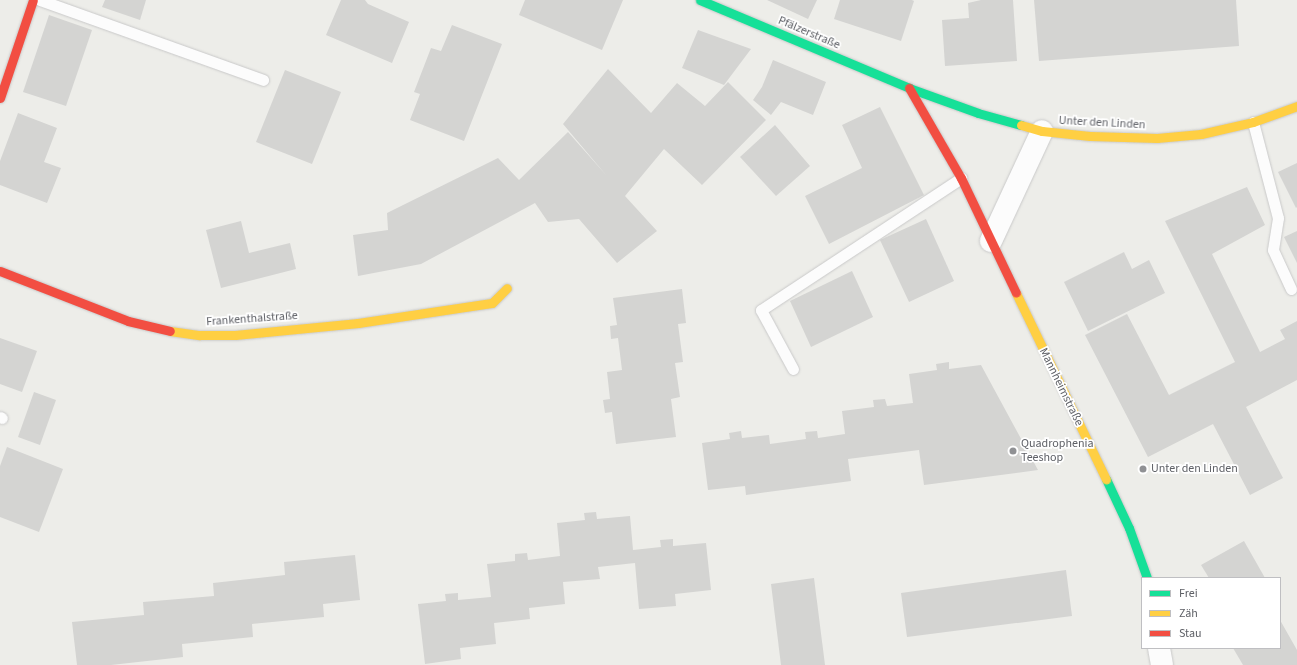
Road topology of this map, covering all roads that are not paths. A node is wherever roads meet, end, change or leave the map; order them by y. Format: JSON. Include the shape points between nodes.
{"nodes":[{"id":1,"x":32,"y":0,"type":"edge"},
{"id":2,"x":40,"y":0,"type":"edge"},
{"id":3,"x":700,"y":0,"type":"edge"},
{"id":4,"x":262,"y":80,"type":"dead end"},
{"id":5,"x":909,"y":88,"type":"junction"},
{"id":6,"x":0,"y":98,"type":"edge"},
{"id":7,"x":1297,"y":106,"type":"edge"},
{"id":8,"x":1253,"y":122,"type":"junction"},
{"id":9,"x":1042,"y":131,"type":"junction"},
{"id":10,"x":961,"y":178,"type":"junction"},
{"id":11,"x":991,"y":241,"type":"junction"},
{"id":12,"x":0,"y":271,"type":"edge"},
{"id":13,"x":507,"y":288,"type":"dead end"},
{"id":14,"x":1291,"y":289,"type":"dead end"},
{"id":15,"x":793,"y":369,"type":"dead end"},
{"id":16,"x":1147,"y":577,"type":"edge"},
{"id":17,"x":1159,"y":649,"type":"edge"},
{"id":18,"x":1162,"y":665,"type":"edge"}],
"edges":[{"from":1,"to":6,"type":"street"},
{"from":2,"to":4,"type":"lane"},
{"from":3,"to":5,"type":"street","name":"Pfälzerstraße"},
{"from":5,"to":9,"type":"street","name":"Unter den Linden","via":[[978,113]]},
{"from":5,"to":10,"type":"street","name":"Mannheimstraße"},
{"from":7,"to":8,"type":"street","name":"Unter den Linden"},
{"from":8,"to":9,"type":"street","name":"Unter den Linden","via":[[1201,134],[1157,138],[1090,136]]},
{"from":8,"to":14,"type":"lane","via":[[1278,218],[1273,250]]},
{"from":9,"to":11,"type":"street"},
{"from":10,"to":11,"type":"street","name":"Mannheimstraße"},
{"from":10,"to":15,"type":"lane","via":[[761,310]]},
{"from":11,"to":16,"type":"street","name":"Mannheimstraße","via":[[1129,528]]},
{"from":12,"to":13,"type":"street","name":"Frankenthalstraße","via":[[128,321],[200,335],[235,335],[358,323],[492,303]]},
{"from":17,"to":18,"type":"street"}]}
